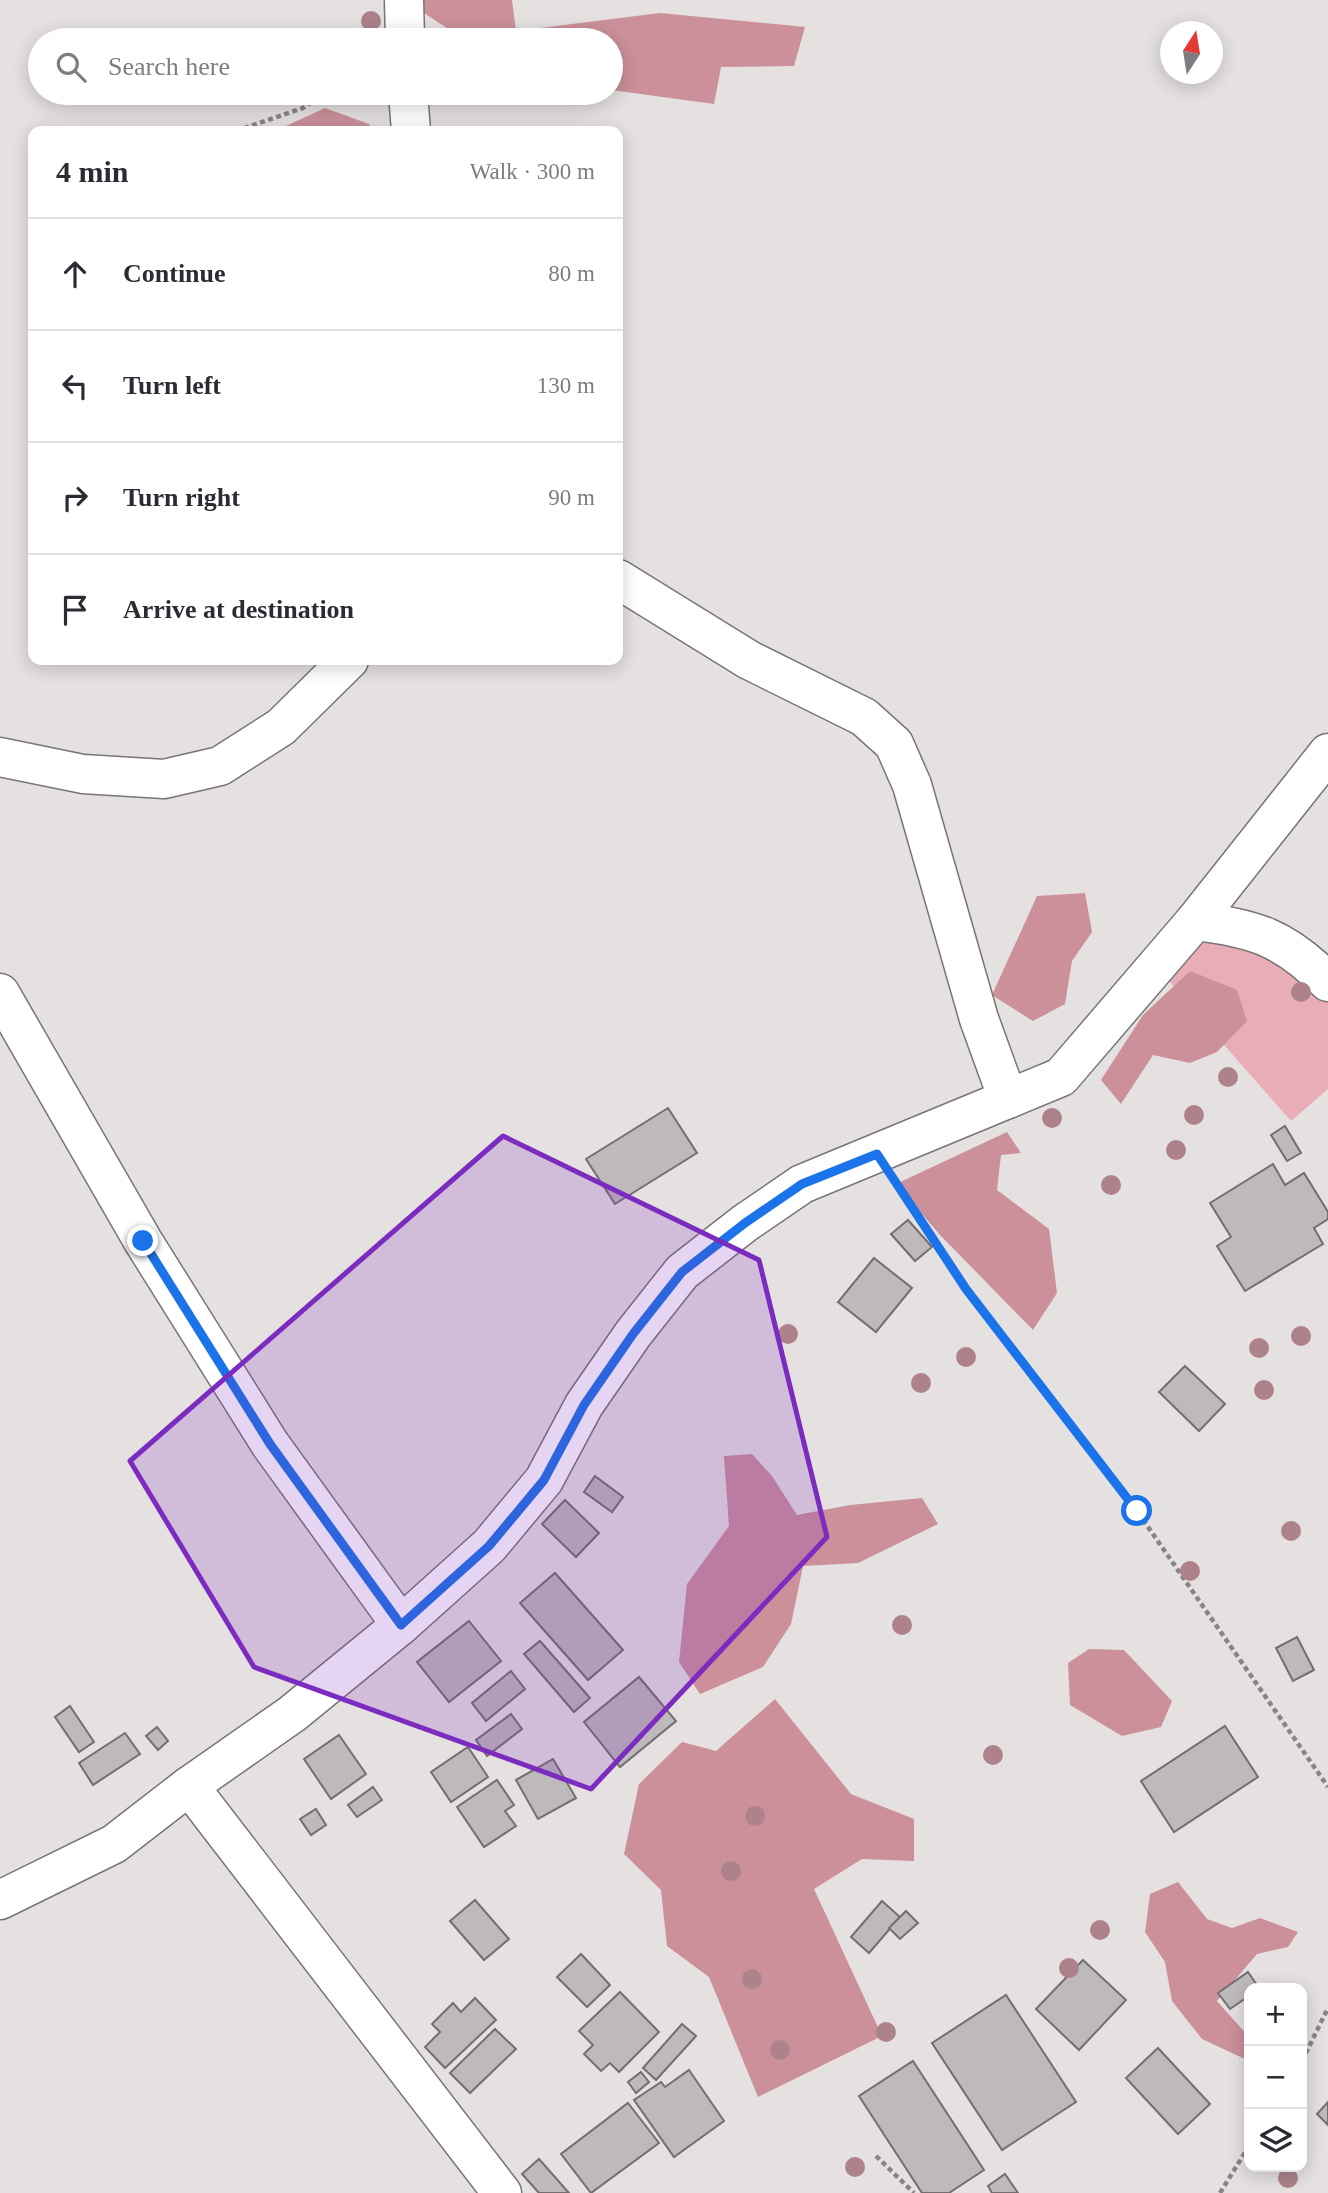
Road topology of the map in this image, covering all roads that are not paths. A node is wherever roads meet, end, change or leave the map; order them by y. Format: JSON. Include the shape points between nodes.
{"nodes":[{"id":1,"x":404,"y":0,"type":"edge"},
{"id":2,"x":405,"y":28,"type":"edge"},
{"id":3,"x":409,"y":105,"type":"edge"},
{"id":4,"x":411,"y":126,"type":"edge"},
{"id":5,"x":623,"y":582,"type":"edge"},
{"id":6,"x":344,"y":665,"type":"edge"},
{"id":7,"x":1328,"y":753,"type":"edge"},
{"id":8,"x":0,"y":757,"type":"edge"},
{"id":9,"x":1195,"y":921,"type":"junction"},
{"id":10,"x":1328,"y":982,"type":"edge"},
{"id":11,"x":0,"y":993,"type":"edge"},
{"id":12,"x":1008,"y":1099,"type":"junction"},
{"id":13,"x":401,"y":1625,"type":"junction"},
{"id":14,"x":189,"y":1786,"type":"junction"},
{"id":15,"x":0,"y":1900,"type":"edge"},
{"id":16,"x":502,"y":2193,"type":"edge"}],
"edges":[{"from":1,"to":2,"type":"street"},
{"from":3,"to":4,"type":"street"},
{"from":5,"to":12,"type":"street","via":[[749,660],[864,717],[894,744],[912,785],[979,1020]]},
{"from":6,"to":8,"type":"street","via":[[281,727],[220,766],[164,779],[83,774]]},
{"from":7,"to":9,"type":"street"},
{"from":9,"to":10,"type":"street","via":[[1240,926],[1266,936],[1309,962]]},
{"from":9,"to":12,"type":"street","via":[[1061,1076]]},
{"from":11,"to":13,"type":"street","via":[[143,1241],[270,1444]]},
{"from":12,"to":13,"type":"street","via":[[802,1184],[682,1272],[584,1405],[544,1480],[489,1546]]},
{"from":13,"to":14,"type":"street","via":[[292,1714]]},
{"from":14,"to":15,"type":"street","via":[[114,1844]]},
{"from":14,"to":16,"type":"street"}]}
